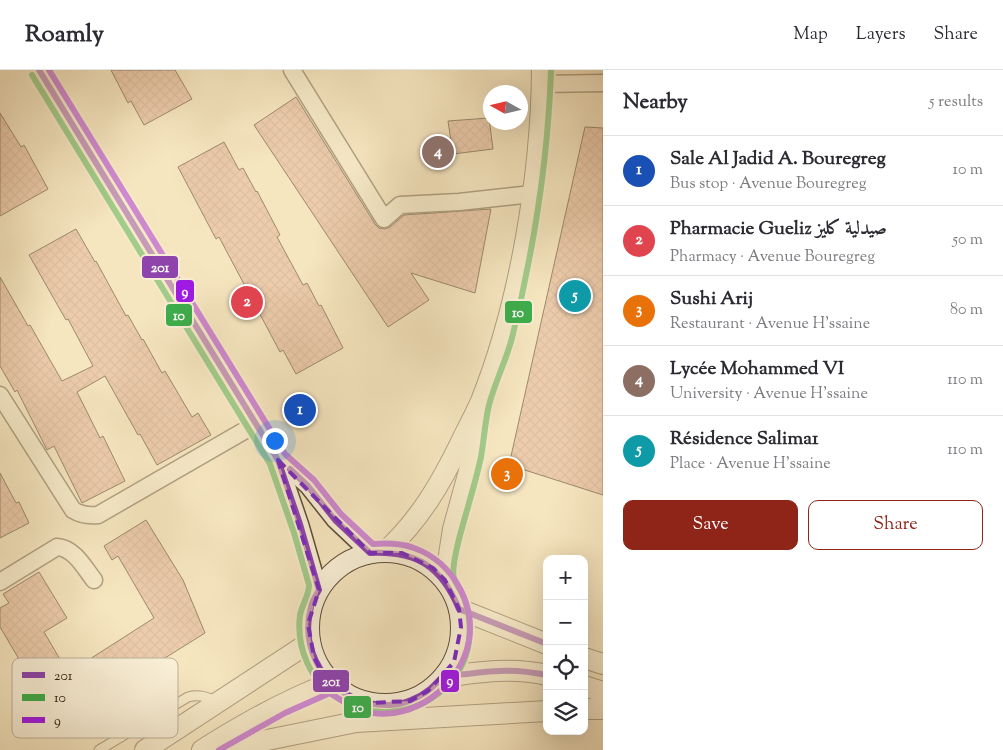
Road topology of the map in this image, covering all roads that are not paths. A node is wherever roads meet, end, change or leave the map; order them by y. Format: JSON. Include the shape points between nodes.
{"nodes":[{"id":1,"x":39,"y":70,"type":"edge"},
{"id":2,"x":292,"y":70,"type":"edge"},
{"id":3,"x":542,"y":77,"type":"edge"},
{"id":4,"x":603,"y":83,"type":"edge"},
{"id":5,"x":532,"y":194,"type":"junction"},
{"id":6,"x":0,"y":395,"type":"edge"},
{"id":7,"x":480,"y":403,"type":"junction"},
{"id":8,"x":256,"y":424,"type":"junction"},
{"id":9,"x":278,"y":460,"type":"junction"},
{"id":10,"x":378,"y":552,"type":"junction"},
{"id":11,"x":94,"y":580,"type":"dead end"},
{"id":12,"x":445,"y":580,"type":"junction"},
{"id":13,"x":0,"y":582,"type":"edge"},
{"id":14,"x":318,"y":590,"type":"junction"},
{"id":15,"x":459,"y":610,"type":"junction"},
{"id":16,"x":310,"y":642,"type":"junction"},
{"id":17,"x":543,"y":642,"type":"edge"},
{"id":18,"x":588,"y":659,"type":"edge"},
{"id":19,"x":603,"y":664,"type":"edge"},
{"id":20,"x":543,"y":674,"type":"edge"},
{"id":21,"x":444,"y":677,"type":"junction"},
{"id":22,"x":331,"y":683,"type":"junction"},
{"id":23,"x":588,"y":687,"type":"edge"},
{"id":24,"x":603,"y":692,"type":"edge"},
{"id":25,"x":217,"y":702,"type":"junction"},
{"id":26,"x":178,"y":703,"type":"edge"},
{"id":27,"x":588,"y":709,"type":"edge"},
{"id":28,"x":603,"y":709,"type":"edge"},
{"id":29,"x":543,"y":711,"type":"edge"},
{"id":30,"x":178,"y":728,"type":"edge"},
{"id":31,"x":119,"y":738,"type":"edge"},
{"id":32,"x":163,"y":738,"type":"edge"},
{"id":33,"x":99,"y":750,"type":"edge"},
{"id":34,"x":145,"y":750,"type":"edge"},
{"id":35,"x":202,"y":750,"type":"edge"},
{"id":36,"x":234,"y":750,"type":"edge"}],
"edges":[{"from":1,"to":8,"type":"street"},
{"from":2,"to":5,"type":"street","via":[[384,219],[400,205]]},
{"from":3,"to":4,"type":"street"},
{"from":3,"to":5,"type":"street"},
{"from":5,"to":7,"type":"street","via":[[511,303]]},
{"from":6,"to":8,"type":"street","via":[[73,510],[89,516],[98,515]]},
{"from":7,"to":10,"type":"street","via":[[433,496],[403,535]]},
{"from":7,"to":12,"type":"street","via":[[476,437],[453,529]]},
{"from":8,"to":9,"type":"street"},
{"from":9,"to":10,"type":"street","via":[[308,486],[335,520]]},
{"from":9,"to":14,"type":"street"},
{"from":10,"to":12,"type":"street","via":[[402,553],[418,559]]},
{"from":10,"to":14,"type":"street","via":[[354,557],[340,566]]},
{"from":11,"to":13,"type":"street","via":[[72,552],[57,547]]},
{"from":12,"to":15,"type":"street"},
{"from":14,"to":16,"type":"street","via":[[308,624]]},
{"from":15,"to":17,"type":"street"},
{"from":15,"to":21,"type":"street","via":[[460,645]]},
{"from":16,"to":22,"type":"street","via":[[321,671]]},
{"from":16,"to":25,"type":"street"},
{"from":18,"to":19,"type":"street"},
{"from":20,"to":21,"type":"street","via":[[500,670]]},
{"from":21,"to":22,"type":"street","via":[[416,698],[389,705],[368,703],[348,696]]},
{"from":22,"to":35,"type":"street","via":[[256,717]]},
{"from":23,"to":24,"type":"street"},
{"from":25,"to":26,"type":"lane","via":[[198,695]]},
{"from":25,"to":30,"type":"street"},
{"from":27,"to":28,"type":"street"},
{"from":29,"to":36,"type":"street","via":[[356,722]]},
{"from":31,"to":33,"type":"lane"},
{"from":32,"to":34,"type":"street"}]}
